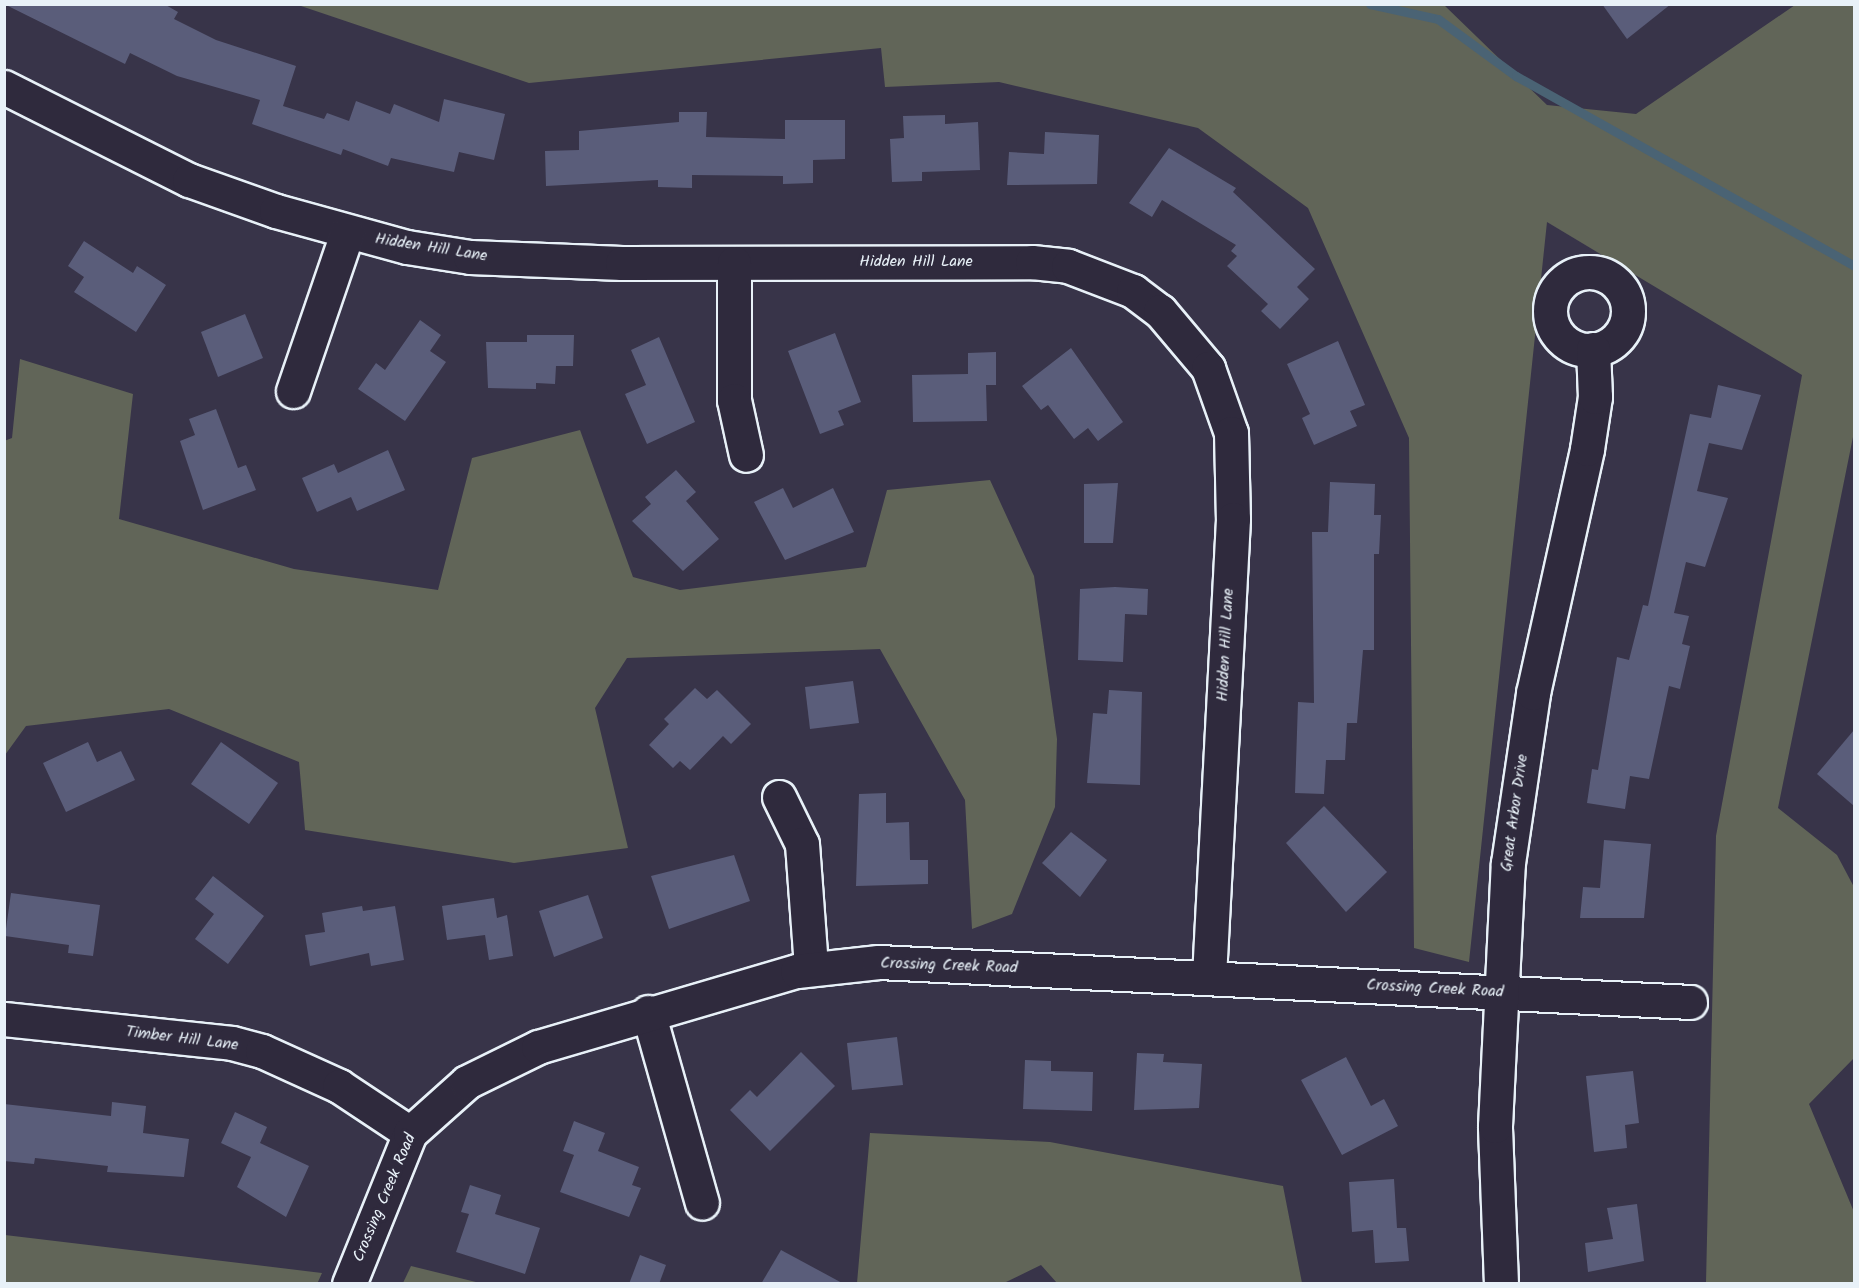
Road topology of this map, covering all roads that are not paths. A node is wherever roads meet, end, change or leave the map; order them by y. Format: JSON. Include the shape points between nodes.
{"nodes":[{"id":1,"x":4,"y":87,"type":"edge"},
{"id":2,"x":347,"y":233,"type":"junction"},
{"id":3,"x":734,"y":263,"type":"junction"},
{"id":4,"x":1593,"y":349,"type":"dead end"},
{"id":5,"x":293,"y":391,"type":"dead end"},
{"id":6,"x":746,"y":455,"type":"dead end"},
{"id":7,"x":779,"y":797,"type":"dead end"},
{"id":8,"x":811,"y":968,"type":"junction"},
{"id":9,"x":1209,"y":977,"type":"junction"},
{"id":10,"x":1498,"y":992,"type":"junction"},
{"id":11,"x":1690,"y":1002,"type":"dead end"},
{"id":12,"x":648,"y":1012,"type":"junction"},
{"id":13,"x":4,"y":1019,"type":"edge"},
{"id":14,"x":410,"y":1133,"type":"junction"},
{"id":15,"x":702,"y":1203,"type":"dead end"},
{"id":16,"x":349,"y":1284,"type":"edge"},
{"id":17,"x":1501,"y":1284,"type":"edge"}],
"edges":[{"from":1,"to":2,"type":"street","name":"Hidden Hill Lane","via":[[189,180]]},
{"from":2,"to":3,"type":"street","name":"Hidden Hill Lane","via":[[470,258]]},
{"from":2,"to":5,"type":"street"},
{"from":3,"to":6,"type":"street","via":[[734,400]]},
{"from":3,"to":9,"type":"street","name":"Hidden Hill Lane","via":[[1068,266],[1133,291],[1160,311],[1209,368],[1223,404],[1234,463]]},
{"from":4,"to":10,"type":"street","name":"Great Arbor Drive","via":[[1595,397],[1587,449],[1518,785]]},
{"from":7,"to":8,"type":"street","via":[[802,844]]},
{"from":8,"to":9,"type":"street","name":"Crossing Creek Road","via":[[879,962]]},
{"from":8,"to":12,"type":"street","name":"Crossing Creek Road"},
{"from":9,"to":10,"type":"street","name":"Crossing Creek Road"},
{"from":10,"to":11,"type":"street","name":"Crossing Creek Road"},
{"from":10,"to":17,"type":"street","name":"Great Arbor Drive","via":[[1495,1126]]},
{"from":12,"to":14,"type":"street","name":"Crossing Creek Road","via":[[500,1064],[467,1082]]},
{"from":12,"to":15,"type":"street"},
{"from":13,"to":14,"type":"street","name":"Timber Hill Lane","via":[[252,1048],[339,1086]]},
{"from":14,"to":16,"type":"street","name":"Crossing Creek Road"}]}
